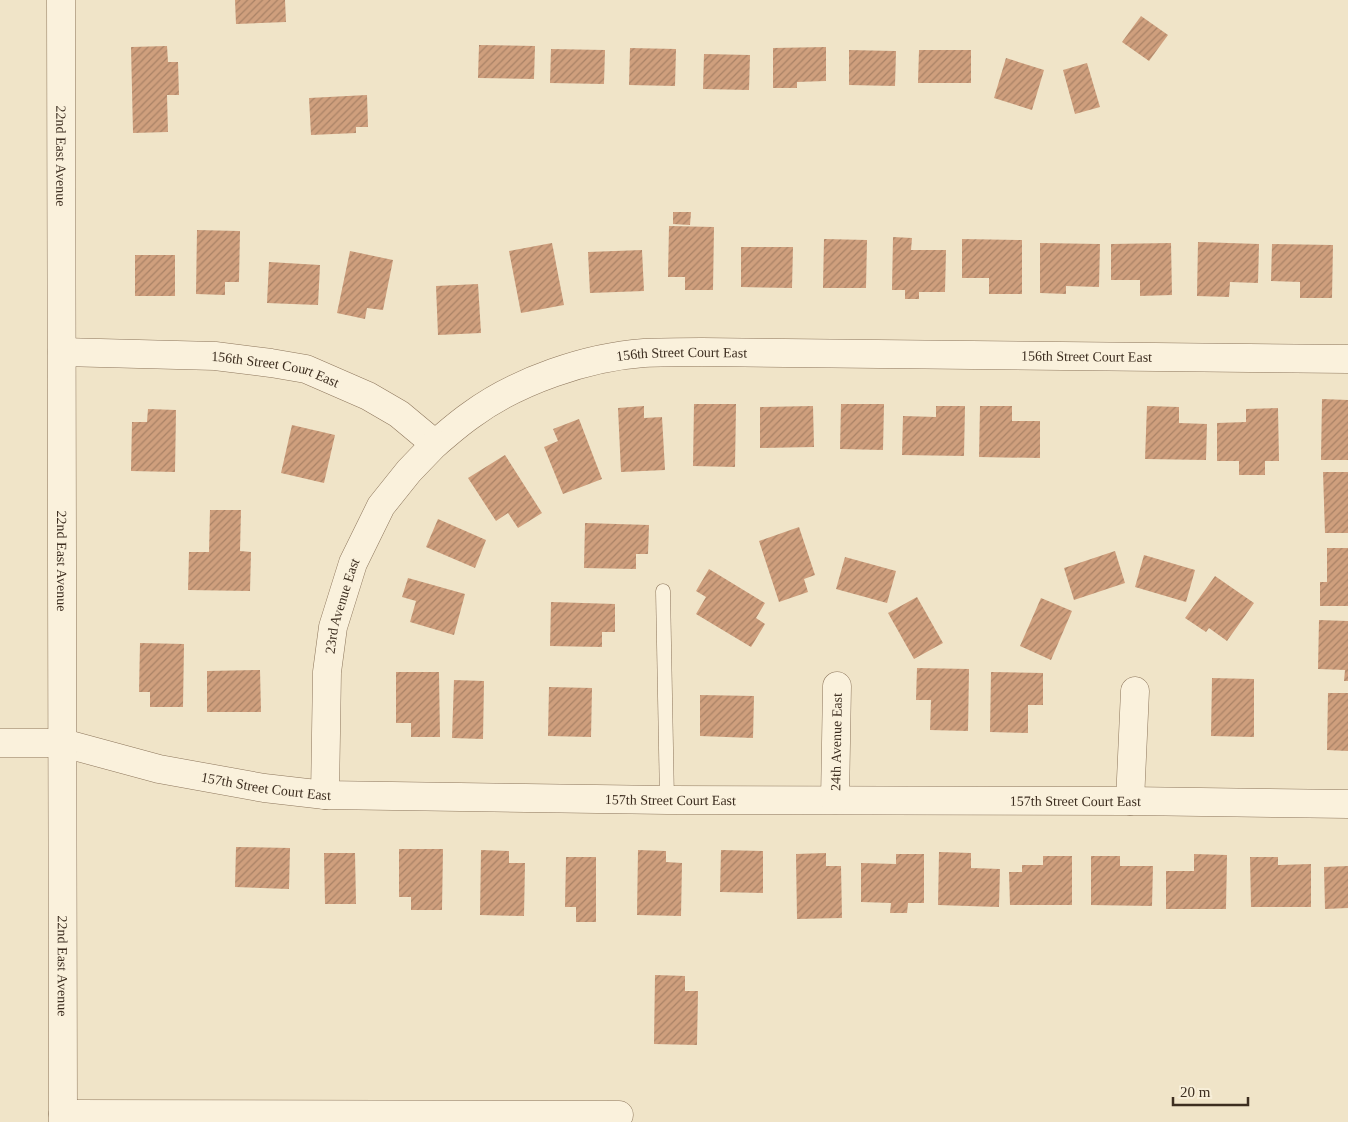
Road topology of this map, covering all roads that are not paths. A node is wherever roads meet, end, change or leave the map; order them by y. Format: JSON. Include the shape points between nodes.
{"nodes":[{"id":1,"x":61,"y":0,"type":"edge"},
{"id":2,"x":62,"y":352,"type":"junction"},
{"id":3,"x":1348,"y":359,"type":"edge"},
{"id":4,"x":435,"y":444,"type":"junction"},
{"id":5,"x":663,"y":591,"type":"dead end"},
{"id":6,"x":837,"y":686,"type":"dead end"},
{"id":7,"x":1135,"y":691,"type":"dead end"},
{"id":8,"x":0,"y":743,"type":"edge"},
{"id":9,"x":62,"y":743,"type":"junction"},
{"id":10,"x":325,"y":795,"type":"junction"},
{"id":11,"x":667,"y":800,"type":"junction"},
{"id":12,"x":836,"y":800,"type":"junction"},
{"id":13,"x":1130,"y":801,"type":"junction"},
{"id":14,"x":1348,"y":804,"type":"edge"},
{"id":15,"x":63,"y":1118,"type":"edge"},
{"id":16,"x":621,"y":1119,"type":"edge"}],
"edges":[{"from":1,"to":2,"type":"street","name":"22nd East Avenue"},
{"from":2,"to":4,"type":"street","name":"156th Street Court East","via":[[215,356],[306,369],[368,396],[399,414]]},
{"from":2,"to":9,"type":"street","name":"22nd East Avenue"},
{"from":3,"to":4,"type":"street","name":"156th Street Court East","via":[[643,353],[597,360],[513,389],[471,414]]},
{"from":4,"to":10,"type":"street","name":"23rd Avenue East","via":[[408,471],[381,506],[353,563],[344,590],[333,627],[327,672]]},
{"from":5,"to":11,"type":"lane"},
{"from":6,"to":12,"type":"street","name":"24th Avenue East"},
{"from":7,"to":13,"type":"street"},
{"from":8,"to":9,"type":"street","name":"157th Street Court East"},
{"from":9,"to":10,"type":"street","name":"157th Street Court East","via":[[159,769],[264,788]]},
{"from":9,"to":15,"type":"street","name":"22nd East Avenue"},
{"from":10,"to":11,"type":"street","name":"157th Street Court East"},
{"from":11,"to":12,"type":"street","name":"157th Street Court East"},
{"from":12,"to":13,"type":"street","name":"157th Street Court East"},
{"from":13,"to":14,"type":"street","name":"157th Street Court East"},
{"from":15,"to":16,"type":"street"}]}
